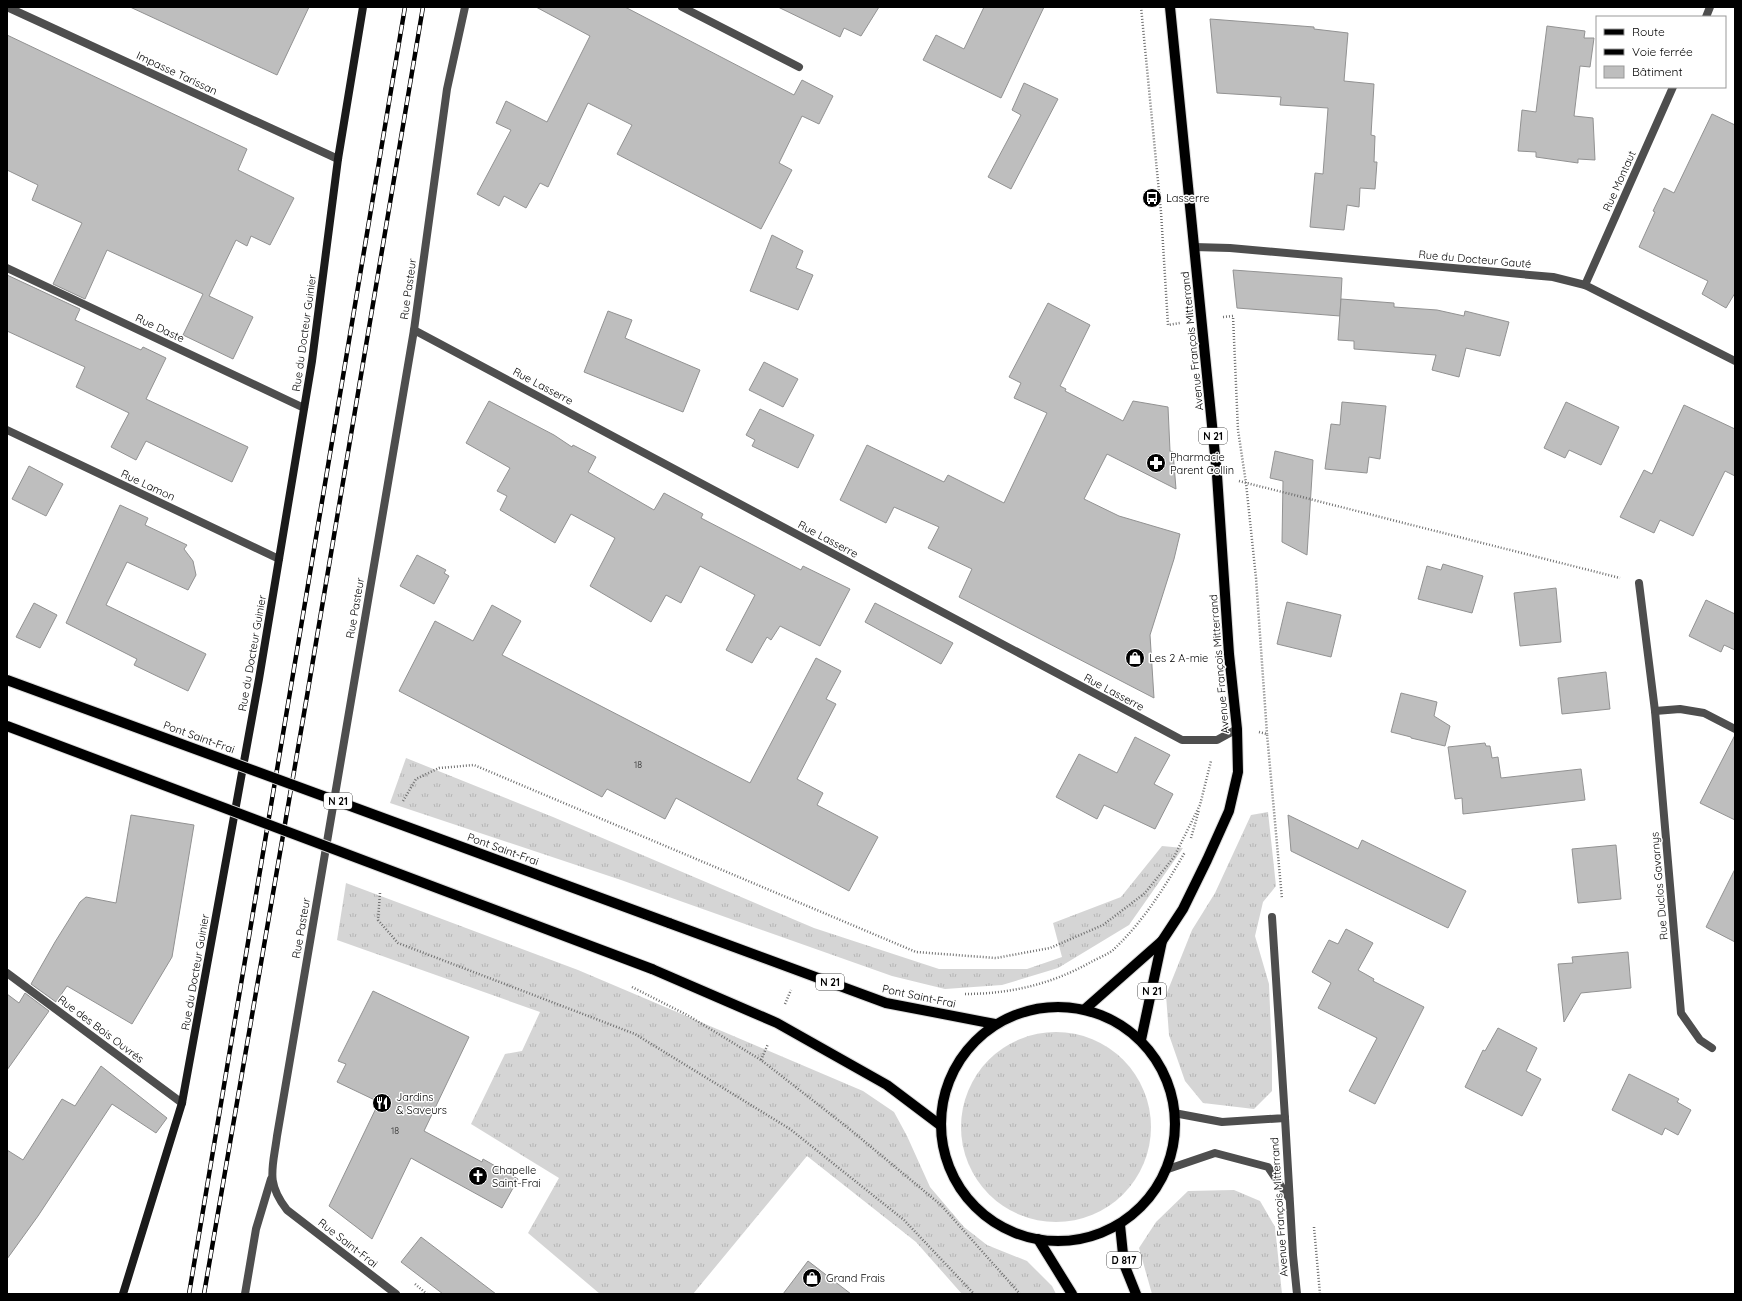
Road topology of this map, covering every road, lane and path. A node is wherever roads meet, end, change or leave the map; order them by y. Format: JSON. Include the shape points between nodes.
{"nodes":[{"id":1,"x":7,"y":7,"type":"edge"},
{"id":2,"x":363,"y":7,"type":"edge"},
{"id":3,"x":466,"y":7,"type":"edge"},
{"id":4,"x":682,"y":7,"type":"edge"},
{"id":5,"x":1170,"y":7,"type":"edge"},
{"id":6,"x":799,"y":67,"type":"dead end"},
{"id":7,"x":1673,"y":88,"type":"edge"},
{"id":8,"x":338,"y":159,"type":"junction"},
{"id":9,"x":1194,"y":247,"type":"junction"},
{"id":10,"x":7,"y":268,"type":"edge"},
{"id":11,"x":1585,"y":285,"type":"junction"},
{"id":12,"x":414,"y":330,"type":"junction"},
{"id":13,"x":1735,"y":361,"type":"edge"},
{"id":14,"x":304,"y":408,"type":"junction"},
{"id":15,"x":7,"y":430,"type":"edge"},
{"id":16,"x":1217,"y":475,"type":"junction"},
{"id":17,"x":279,"y":559,"type":"junction"},
{"id":18,"x":1639,"y":583,"type":"joint"},
{"id":19,"x":7,"y":680,"type":"edge"},
{"id":20,"x":1655,"y":711,"type":"junction"},
{"id":21,"x":7,"y":726,"type":"edge"},
{"id":22,"x":1735,"y":728,"type":"edge"},
{"id":23,"x":1237,"y":729,"type":"junction"},
{"id":24,"x":1217,"y":740,"type":"junction"},
{"id":25,"x":403,"y":801,"type":"dead end"},
{"id":26,"x":1200,"y":805,"type":"junction"},
{"id":27,"x":1190,"y":843,"type":"dead end"},
{"id":28,"x":1186,"y":849,"type":"dead end"},
{"id":29,"x":380,"y":893,"type":"dead end"},
{"id":30,"x":1272,"y":917,"type":"dead end"},
{"id":31,"x":1162,"y":941,"type":"junction"},
{"id":32,"x":799,"y":970,"type":"junction"},
{"id":33,"x":7,"y":972,"type":"edge"},
{"id":34,"x":630,"y":986,"type":"dead end"},
{"id":35,"x":963,"y":994,"type":"dead end"},
{"id":36,"x":1086,"y":1009,"type":"junction"},
{"id":37,"x":777,"y":1023,"type":"junction"},
{"id":38,"x":995,"y":1024,"type":"junction"},
{"id":39,"x":1141,"y":1040,"type":"junction"},
{"id":40,"x":1712,"y":1048,"type":"dead end"},
{"id":41,"x":761,"y":1060,"type":"junction"},
{"id":42,"x":182,"y":1103,"type":"junction"},
{"id":43,"x":1174,"y":1114,"type":"junction"},
{"id":44,"x":1285,"y":1118,"type":"junction"},
{"id":45,"x":940,"y":1125,"type":"junction"},
{"id":46,"x":1168,"y":1169,"type":"junction"},
{"id":47,"x":271,"y":1179,"type":"junction"},
{"id":48,"x":1290,"y":1198,"type":"junction"},
{"id":49,"x":287,"y":1210,"type":"joint"},
{"id":50,"x":1120,"y":1225,"type":"junction"},
{"id":51,"x":1038,"y":1239,"type":"junction"},
{"id":52,"x":123,"y":1294,"type":"edge"},
{"id":53,"x":245,"y":1294,"type":"edge"},
{"id":54,"x":396,"y":1294,"type":"edge"},
{"id":55,"x":974,"y":1294,"type":"edge"},
{"id":56,"x":1020,"y":1294,"type":"edge"},
{"id":57,"x":1072,"y":1294,"type":"edge"},
{"id":58,"x":1136,"y":1294,"type":"edge"},
{"id":59,"x":1297,"y":1294,"type":"edge"}],
"edges":[{"from":1,"to":8,"type":"street","name":"Impasse Tarissan"},
{"from":2,"to":8,"type":"street","name":"Rue du Docteur Guinier"},
{"from":3,"to":12,"type":"street","name":"Rue Pasteur","via":[[447,89]]},
{"from":4,"to":6,"type":"street"},
{"from":5,"to":9,"type":"main road","name":"Avenue François Mitterrand","number":"N 21"},
{"from":7,"to":11,"type":"street","name":"Rue Montaut"},
{"from":8,"to":14,"type":"street","name":"Rue du Docteur Guinier"},
{"from":9,"to":11,"type":"street","name":"Rue du Docteur Gauté","via":[[1230,248],[1553,277]]},
{"from":9,"to":16,"type":"main road","name":"Avenue François Mitterrand","number":"N 21"},
{"from":10,"to":14,"type":"street","name":"Rue Daste"},
{"from":11,"to":13,"type":"street","name":"Rue du Docteur Gauté"},
{"from":12,"to":24,"type":"street","name":"Rue Lasserre","via":[[1182,740]]},
{"from":12,"to":47,"type":"street","name":"Rue Pasteur"},
{"from":14,"to":17,"type":"street","name":"Rue du Docteur Guinier"},
{"from":15,"to":17,"type":"street","name":"Rue Lamon"},
{"from":16,"to":18,"type":"path"},
{"from":16,"to":23,"type":"main road","name":"Avenue François Mitterrand","number":"N 21","via":[[1229,654]]},
{"from":17,"to":42,"type":"street","name":"Rue du Docteur Guinier"},
{"from":18,"to":20,"type":"street","name":"Rue Duclos Gavarnys"},
{"from":19,"to":32,"type":"main road","name":"Pont Saint-Frai","number":"N 21","bridge":true},
{"from":20,"to":22,"type":"street","via":[[1680,708],[1704,713]]},
{"from":20,"to":40,"type":"street","name":"Rue Duclos Gavarnys","via":[[1681,1013],[1700,1040]]},
{"from":21,"to":37,"type":"main road","bridge":true,"via":[[652,970]]},
{"from":23,"to":24,"type":"street","name":"Rue Lasserre"},
{"from":23,"to":31,"type":"main road","name":"Avenue François Mitterrand","number":"N 21","via":[[1238,772],[1229,811],[1182,909]]},
{"from":24,"to":26,"type":"path"},
{"from":25,"to":26,"type":"path","via":[[416,779],[439,768],[474,765],[916,952],[996,958],[1050,948],[1103,925],[1145,893],[1174,857]]},
{"from":26,"to":27,"type":"path"},
{"from":28,"to":35,"type":"path","via":[[1164,889],[1133,929],[1111,951],[1082,967],[1037,986],[992,994]]},
{"from":29,"to":55,"type":"path","via":[[378,920],[398,943],[635,1034],[790,1129],[904,1220]]},
{"from":30,"to":44,"type":"street","name":"Avenue François Mitterrand"},
{"from":31,"to":36,"type":"main road","number":"N 21"},
{"from":31,"to":39,"type":"main road","number":"N 21"},
{"from":32,"to":37,"type":"path"},
{"from":32,"to":38,"type":"main road","name":"Pont Saint-Frai","number":"N 21","via":[[886,1003]]},
{"from":33,"to":42,"type":"street","name":"Rue des Bois Ouvrés"},
{"from":34,"to":41,"type":"path","via":[[689,1016]]},
{"from":36,"to":38,"type":"main road","via":[[1054,1006],[1023,1011]]},
{"from":36,"to":39,"type":"main road"},
{"from":37,"to":41,"type":"path"},
{"from":37,"to":45,"type":"main road","via":[[887,1085]]},
{"from":38,"to":45,"type":"main road","via":[[965,1051],[946,1086]]},
{"from":39,"to":43,"type":"main road","via":[[1162,1067],[1173,1099]]},
{"from":41,"to":56,"type":"path","via":[[941,1205]]},
{"from":42,"to":52,"type":"street","name":"Rue du Docteur Guinier"},
{"from":43,"to":44,"type":"street","via":[[1222,1122]]},
{"from":43,"to":46,"type":"main road","via":[[1176,1133]]},
{"from":44,"to":48,"type":"street","name":"Avenue François Mitterrand"},
{"from":45,"to":51,"type":"main road","via":[[945,1160],[961,1192],[986,1217],[1016,1234]]},
{"from":46,"to":48,"type":"street","via":[[1215,1153],[1268,1167]]},
{"from":46,"to":50,"type":"main road","via":[[1148,1200]]},
{"from":47,"to":49,"type":"street","name":"Rue Pasteur","via":[[276,1196]]},
{"from":47,"to":53,"type":"street","via":[[256,1229]]},
{"from":48,"to":59,"type":"street","name":"Avenue François Mitterrand"},
{"from":49,"to":54,"type":"street","name":"Rue Saint-Frai"},
{"from":50,"to":51,"type":"main road","via":[[1051,1242]]},
{"from":50,"to":58,"type":"main road","number":"D 817","via":[[1124,1264]]},
{"from":51,"to":57,"type":"main road"}]}
